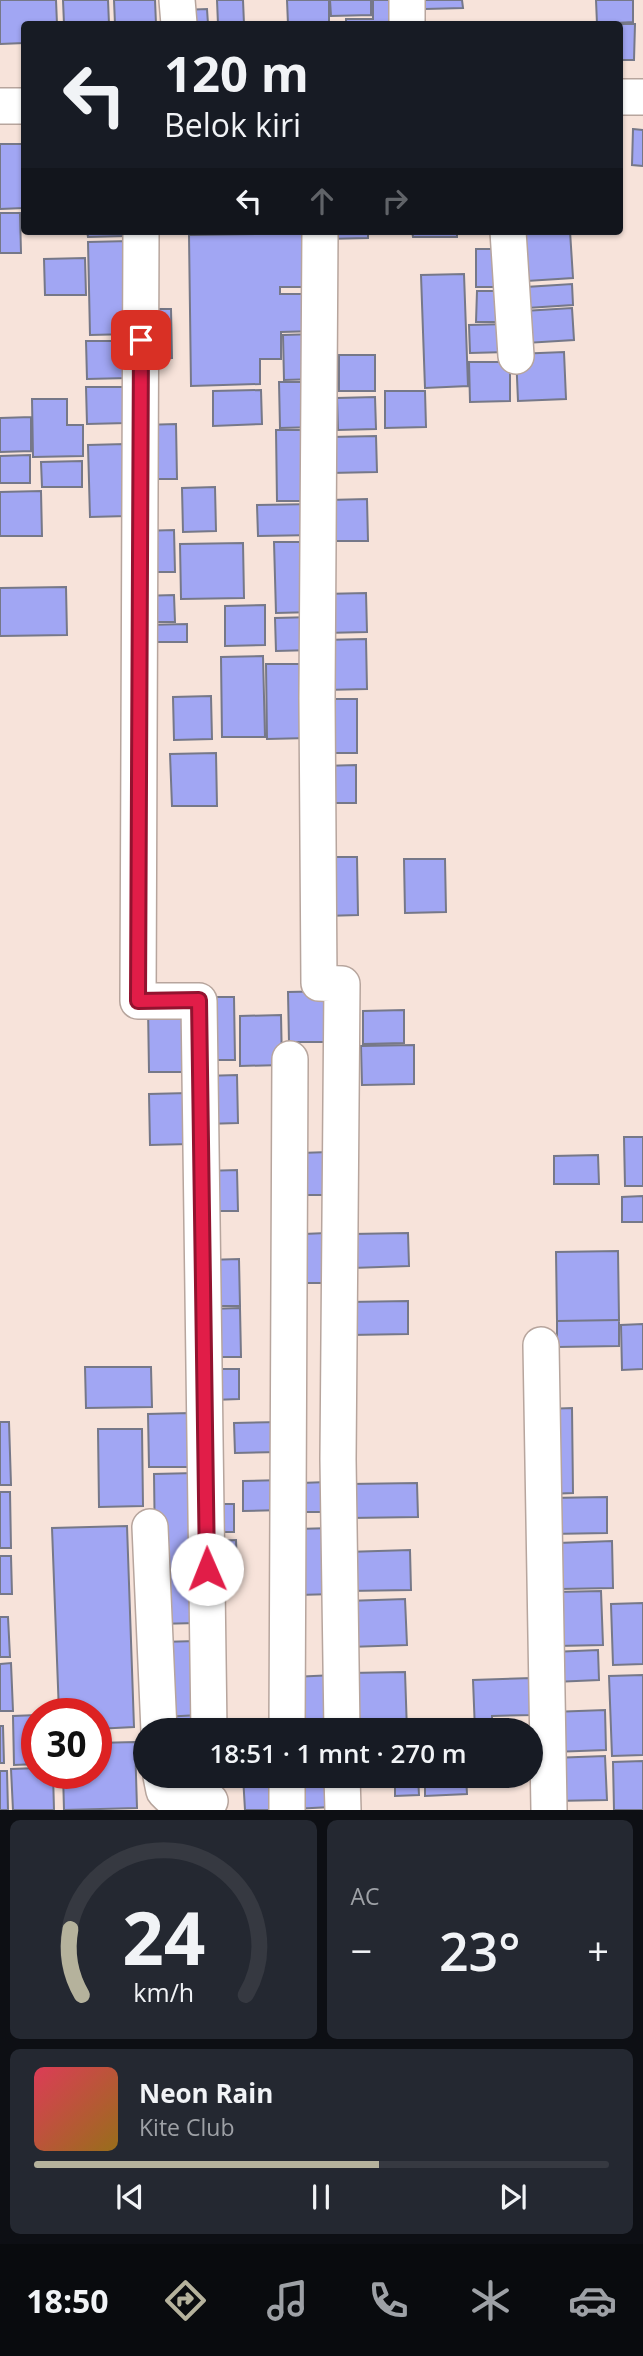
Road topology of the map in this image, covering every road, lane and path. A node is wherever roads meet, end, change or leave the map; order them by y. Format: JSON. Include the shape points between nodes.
{"nodes":[{"id":1,"x":177,"y":0,"type":"edge"},
{"id":2,"x":407,"y":0,"type":"edge"},
{"id":3,"x":179,"y":21,"type":"edge"},
{"id":4,"x":407,"y":21,"type":"edge"},
{"id":5,"x":623,"y":97,"type":"edge"},
{"id":6,"x":643,"y":97,"type":"edge"},
{"id":7,"x":0,"y":106,"type":"edge"},
{"id":8,"x":21,"y":106,"type":"edge"},
{"id":9,"x":141,"y":235,"type":"edge"},
{"id":10,"x":320,"y":235,"type":"edge"},
{"id":11,"x":508,"y":235,"type":"edge"},
{"id":12,"x":516,"y":356,"type":"dead end"},
{"id":13,"x":290,"y":1059,"type":"dead end"},
{"id":14,"x":541,"y":1345,"type":"dead end"},
{"id":15,"x":150,"y":1527,"type":"dead end"},
{"id":16,"x":158,"y":1718,"type":"edge"},
{"id":17,"x":209,"y":1718,"type":"edge"},
{"id":18,"x":288,"y":1718,"type":"edge"},
{"id":19,"x":342,"y":1718,"type":"edge"},
{"id":20,"x":163,"y":1788,"type":"edge"},
{"id":21,"x":287,"y":1788,"type":"edge"},
{"id":22,"x":342,"y":1788,"type":"edge"},
{"id":23,"x":210,"y":1796,"type":"edge"},
{"id":24,"x":287,"y":1810,"type":"edge"},
{"id":25,"x":343,"y":1810,"type":"edge"},
{"id":26,"x":549,"y":1810,"type":"edge"}],
"edges":[{"from":1,"to":3,"type":"street"},
{"from":2,"to":4,"type":"street"},
{"from":5,"to":6,"type":"street"},
{"from":7,"to":8,"type":"street"},
{"from":9,"to":17,"type":"street","via":[[138,1001],[199,1000]]},
{"from":10,"to":19,"type":"street","via":[[319,983],[342,984],[338,1459]]},
{"from":11,"to":12,"type":"street"},
{"from":13,"to":18,"type":"street"},
{"from":14,"to":26,"type":"street"},
{"from":15,"to":16,"type":"street"},
{"from":20,"to":23,"type":"street","via":[[169,1796]]},
{"from":21,"to":24,"type":"street"},
{"from":22,"to":25,"type":"street"}]}
